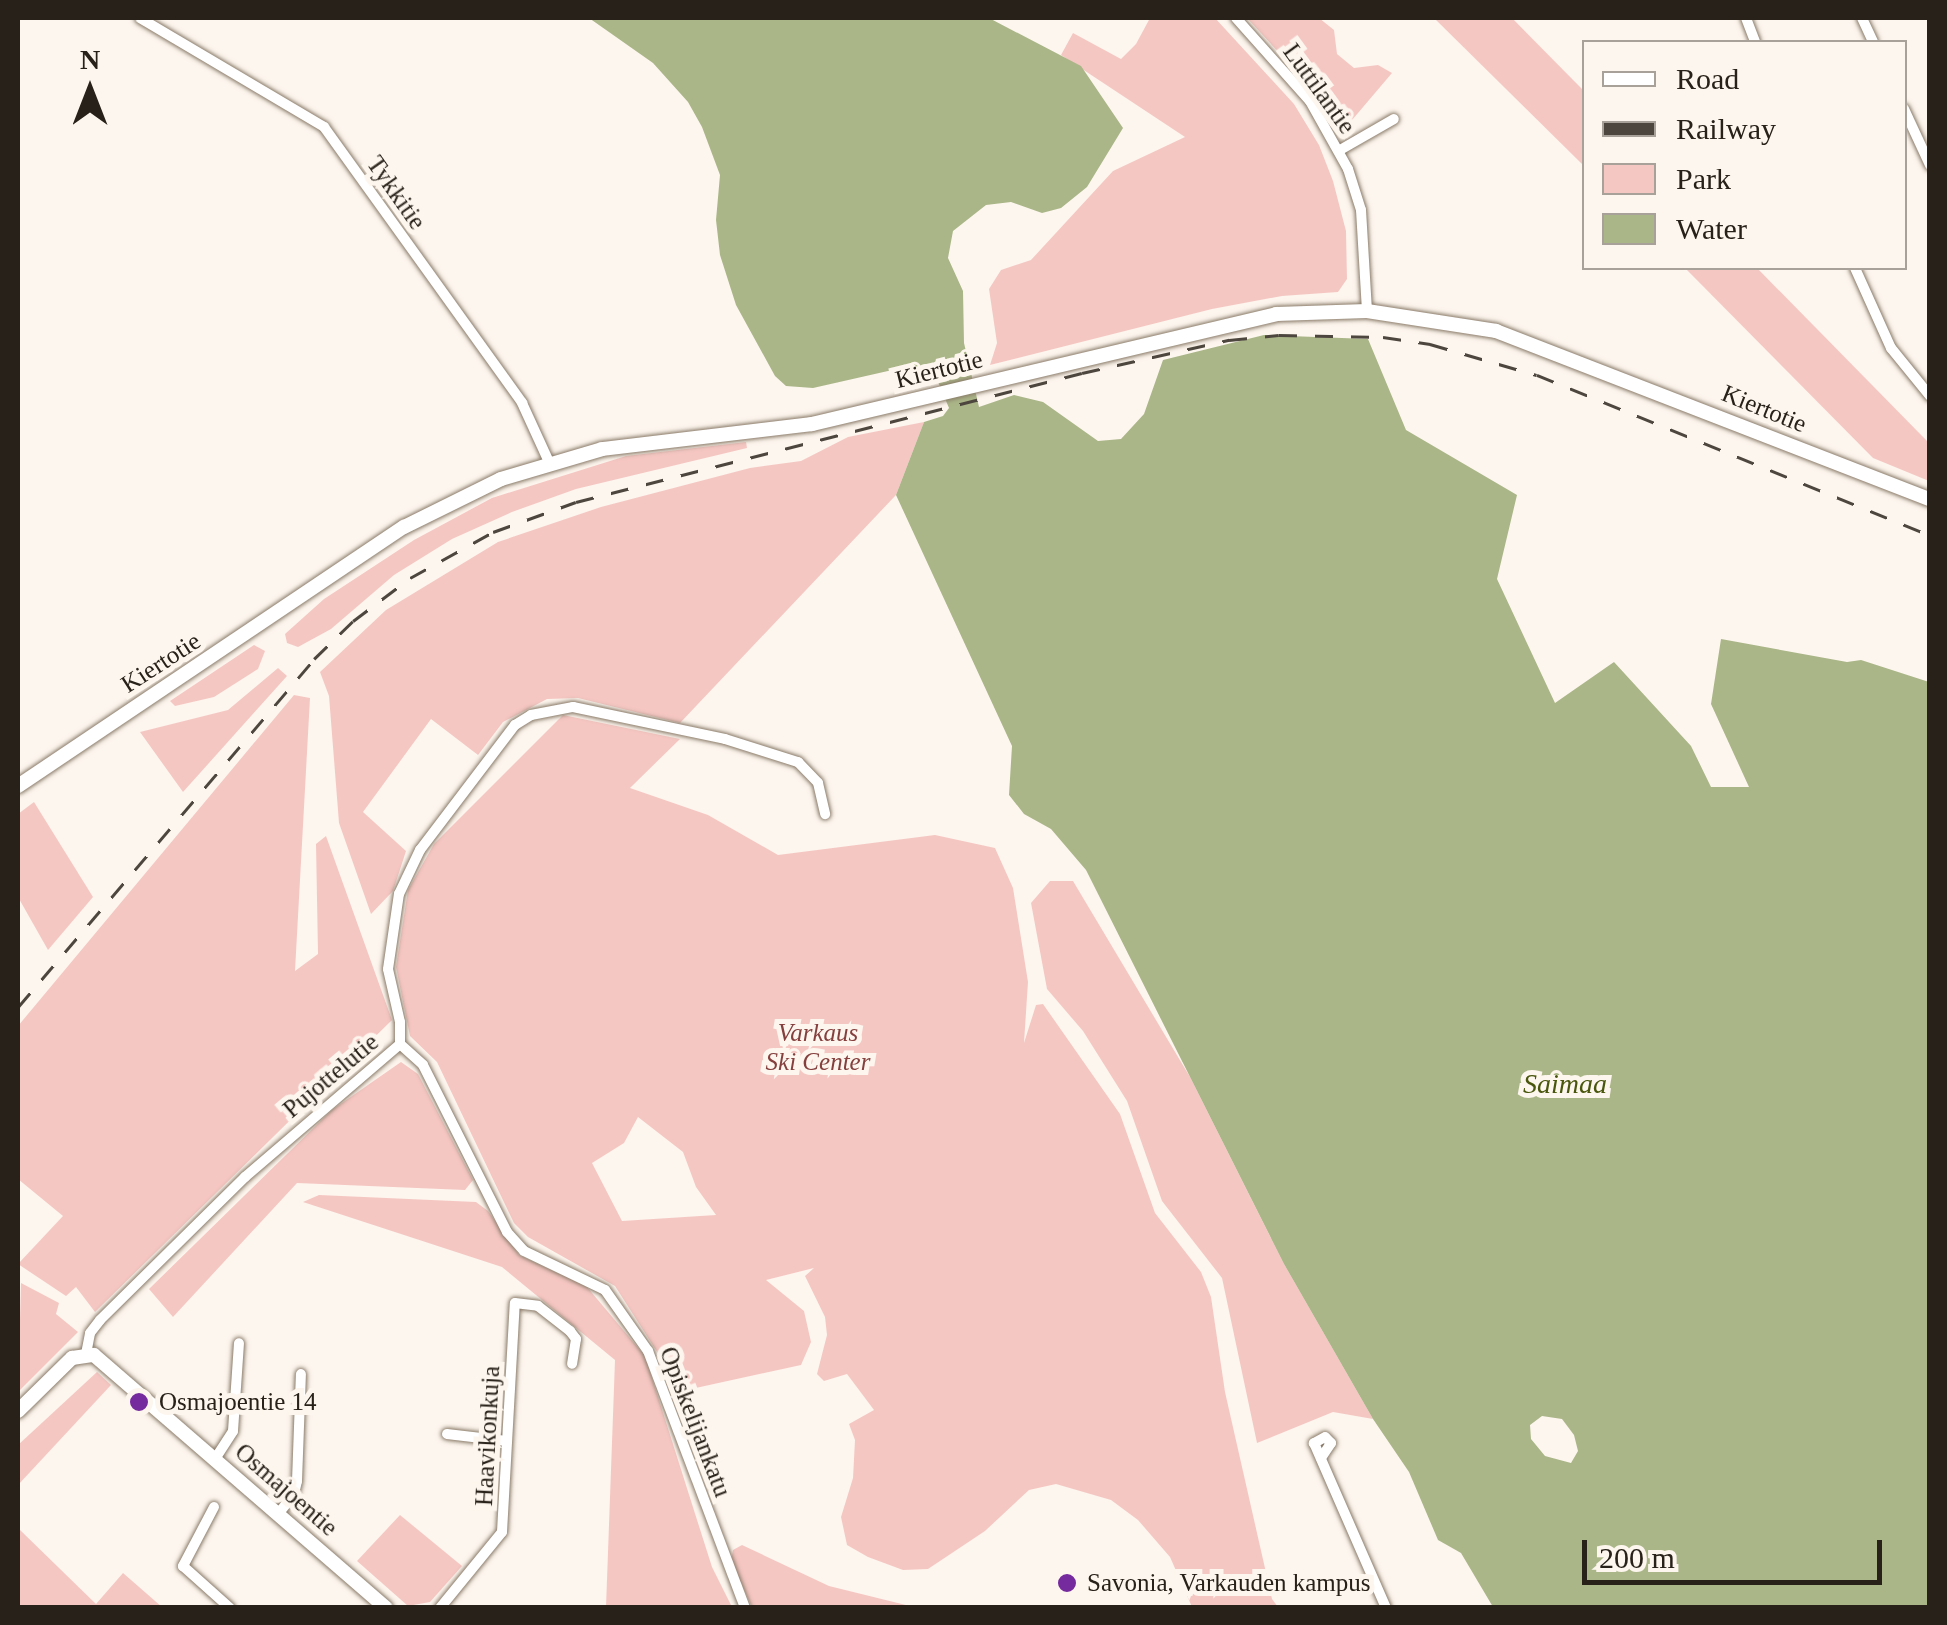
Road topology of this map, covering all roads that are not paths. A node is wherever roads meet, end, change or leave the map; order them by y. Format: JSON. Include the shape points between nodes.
{"nodes":[{"id":1,"x":140,"y":18,"type":"edge"},
{"id":2,"x":1236,"y":18,"type":"edge"},
{"id":3,"x":1907,"y":116,"type":"edge"},
{"id":4,"x":1394,"y":119,"type":"dead end"},
{"id":5,"x":1340,"y":150,"type":"junction"},
{"id":6,"x":1930,"y":166,"type":"edge"},
{"id":7,"x":1855,"y":270,"type":"edge"},
{"id":8,"x":1366,"y":311,"type":"junction"},
{"id":9,"x":1930,"y":396,"type":"edge"},
{"id":10,"x":549,"y":462,"type":"junction"},
{"id":11,"x":1930,"y":498,"type":"edge"},
{"id":12,"x":18,"y":786,"type":"edge"},
{"id":13,"x":825,"y":814,"type":"dead end"},
{"id":14,"x":400,"y":1044,"type":"junction"},
{"id":15,"x":239,"y":1342,"type":"dead end"},
{"id":16,"x":86,"y":1354,"type":"junction"},
{"id":17,"x":572,"y":1364,"type":"dead end"},
{"id":18,"x":300,"y":1374,"type":"dead end"},
{"id":19,"x":18,"y":1411,"type":"edge"},
{"id":20,"x":447,"y":1434,"type":"dead end"},
{"id":21,"x":507,"y":1441,"type":"junction"},
{"id":22,"x":1321,"y":1458,"type":"dead end"},
{"id":23,"x":215,"y":1459,"type":"junction"},
{"id":24,"x":214,"y":1507,"type":"dead end"},
{"id":25,"x":278,"y":1514,"type":"junction"},
{"id":26,"x":230,"y":1608,"type":"edge"},
{"id":27,"x":386,"y":1608,"type":"edge"},
{"id":28,"x":440,"y":1608,"type":"edge"},
{"id":29,"x":745,"y":1608,"type":"edge"},
{"id":30,"x":1386,"y":1608,"type":"edge"}],
"edges":[{"from":1,"to":10,"type":"street","name":"Tykkitie","via":[[324,127],[522,403]]},
{"from":2,"to":5,"type":"street","name":"Luttilantie","via":[[1310,101]]},
{"from":3,"to":6,"type":"street"},
{"from":4,"to":5,"type":"street"},
{"from":5,"to":8,"type":"street","name":"Luttilantie","via":[[1361,210]]},
{"from":7,"to":9,"type":"street","via":[[1891,348]]},
{"from":8,"to":10,"type":"street","name":"Kiertotie","via":[[1229,322],[812,424],[653,440]]},
{"from":8,"to":11,"type":"street","name":"Kiertotie","via":[[1431,318],[1530,342]]},
{"from":10,"to":12,"type":"street","name":"Kiertotie","via":[[404,527]]},
{"from":13,"to":14,"type":"street","name":"Pujottelutie","via":[[818,784],[798,762],[725,739],[573,707],[531,715],[515,726],[420,850],[399,894],[388,969]]},
{"from":14,"to":16,"type":"street","name":"Pujottelutie","via":[[246,1177],[100,1320]]},
{"from":14,"to":29,"type":"street","name":"Opiskelijankatu","via":[[423,1065],[507,1232],[524,1251],[605,1290],[648,1350]]},
{"from":15,"to":23,"type":"street","via":[[233,1431]]},
{"from":16,"to":19,"type":"street","via":[[64,1364]]},
{"from":16,"to":23,"type":"street","name":"Osmajoentie","via":[[101,1359]]},
{"from":17,"to":21,"type":"street","name":"Haavikonkuja","via":[[576,1339],[570,1331],[538,1306],[515,1303]]},
{"from":18,"to":25,"type":"street","via":[[297,1481]]},
{"from":20,"to":21,"type":"street"},
{"from":21,"to":28,"type":"street","name":"Haavikonkuja","via":[[499,1540]]},
{"from":22,"to":30,"type":"street"},
{"from":23,"to":25,"type":"street","name":"Osmajoentie"},
{"from":24,"to":26,"type":"street","via":[[183,1566]]},
{"from":25,"to":27,"type":"street","name":"Osmajoentie"}]}
